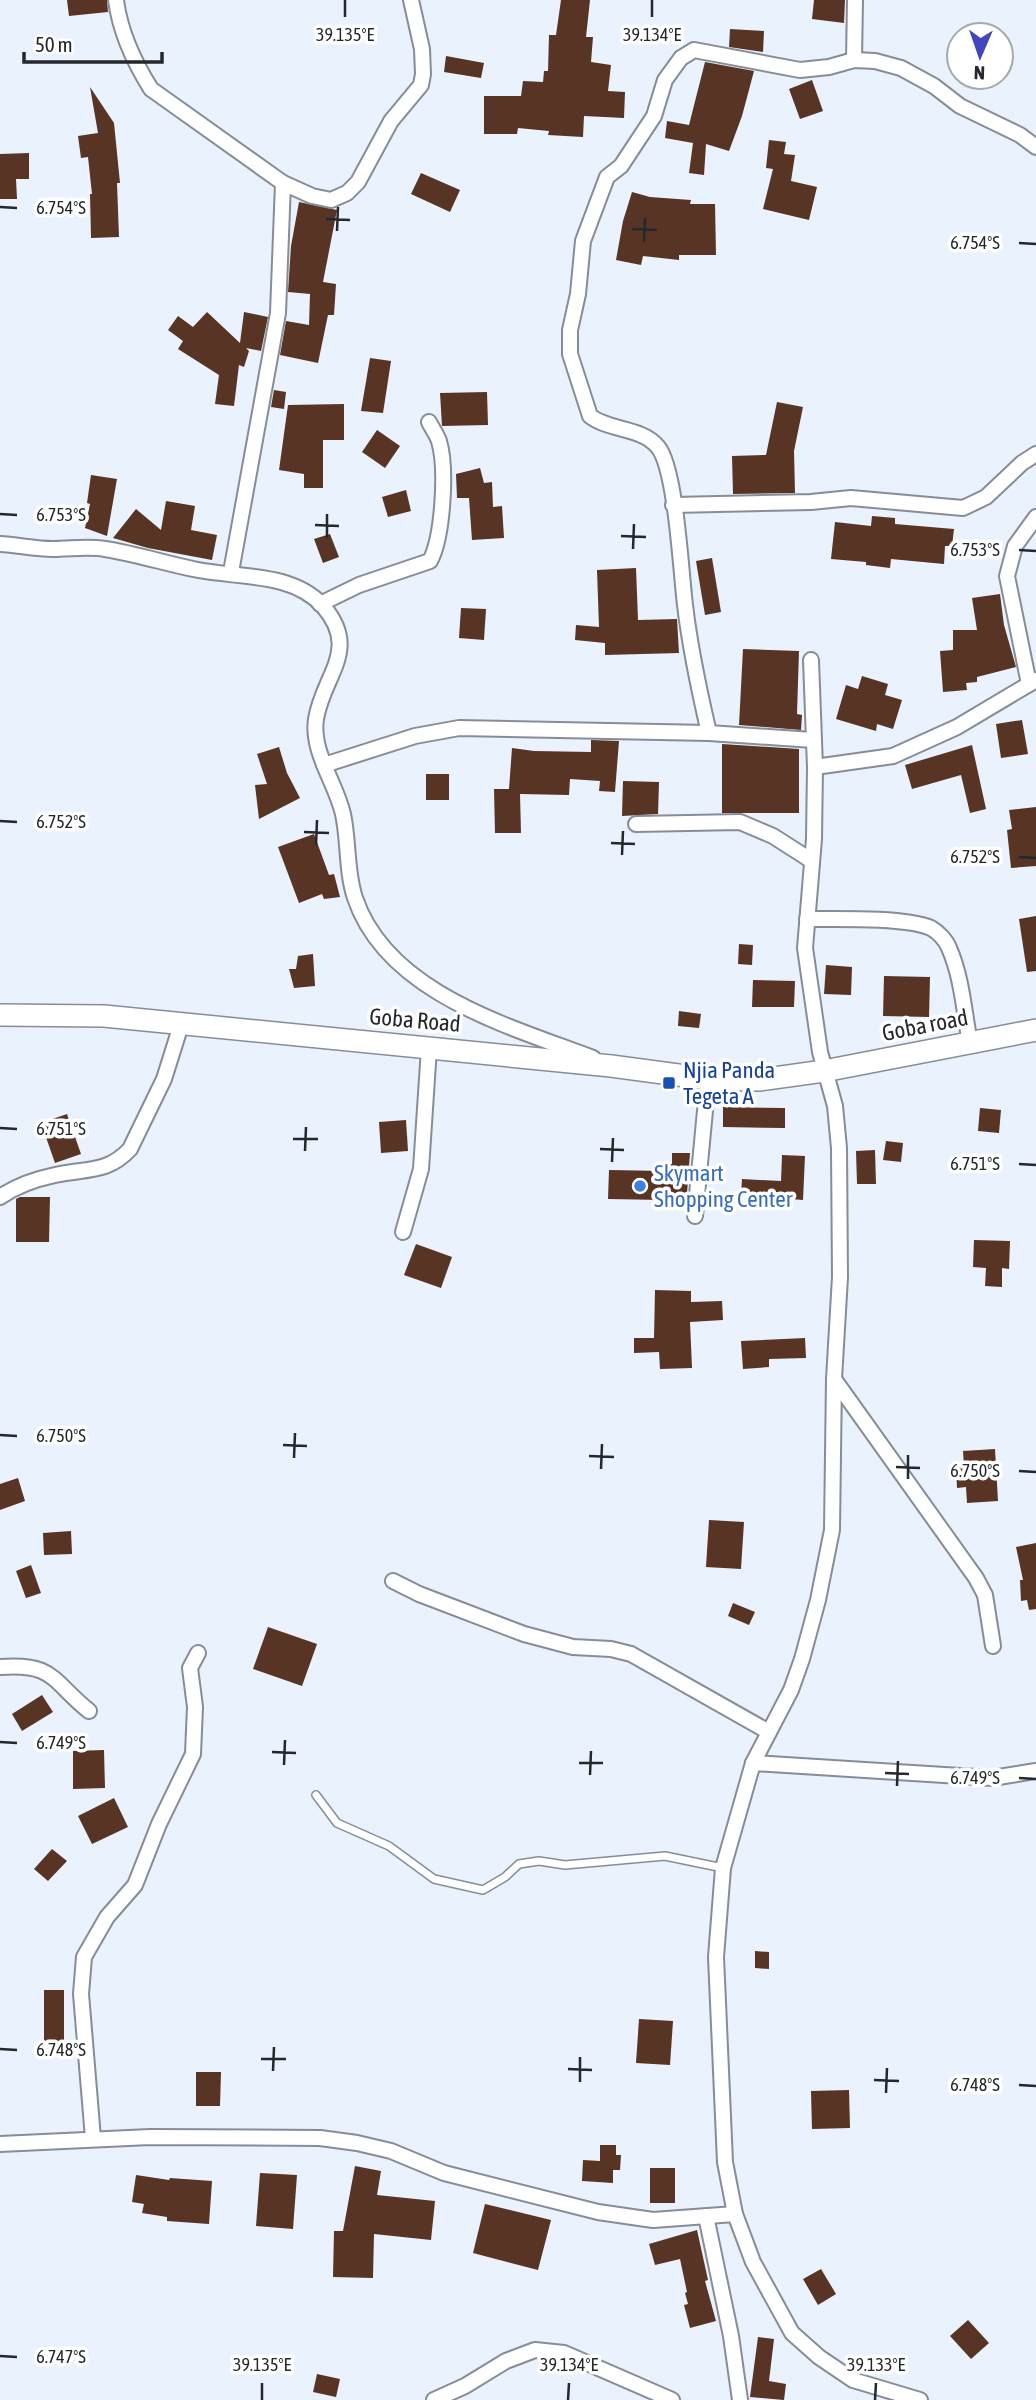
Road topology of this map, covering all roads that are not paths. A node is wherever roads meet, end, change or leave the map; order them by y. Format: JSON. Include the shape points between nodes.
{"nodes":[{"id":1,"x":116,"y":0,"type":"edge"},
{"id":2,"x":411,"y":0,"type":"edge"},
{"id":3,"x":855,"y":0,"type":"edge"},
{"id":4,"x":854,"y":60,"type":"junction"},
{"id":5,"x":1036,"y":147,"type":"edge"},
{"id":6,"x":284,"y":183,"type":"junction"},
{"id":7,"x":429,"y":422,"type":"dead end"},
{"id":8,"x":1036,"y":454,"type":"edge"},
{"id":9,"x":673,"y":505,"type":"junction"},
{"id":10,"x":1036,"y":517,"type":"edge"},
{"id":11,"x":0,"y":544,"type":"edge"},
{"id":12,"x":231,"y":572,"type":"junction"},
{"id":13,"x":320,"y":604,"type":"junction"},
{"id":14,"x":811,"y":660,"type":"dead end"},
{"id":15,"x":1033,"y":682,"type":"edge"},
{"id":16,"x":709,"y":733,"type":"junction"},
{"id":17,"x":813,"y":740,"type":"junction"},
{"id":18,"x":324,"y":765,"type":"junction"},
{"id":19,"x":815,"y":767,"type":"junction"},
{"id":20,"x":636,"y":824,"type":"dead end"},
{"id":21,"x":812,"y":861,"type":"junction"},
{"id":22,"x":807,"y":919,"type":"junction"},
{"id":23,"x":0,"y":1015,"type":"edge"},
{"id":24,"x":181,"y":1025,"type":"junction"},
{"id":25,"x":1036,"y":1030,"type":"edge"},
{"id":26,"x":970,"y":1043,"type":"junction"},
{"id":27,"x":429,"y":1048,"type":"junction"},
{"id":28,"x":611,"y":1066,"type":"junction"},
{"id":29,"x":824,"y":1071,"type":"junction"},
{"id":30,"x":708,"y":1079,"type":"junction"},
{"id":31,"x":0,"y":1197,"type":"edge"},
{"id":32,"x":695,"y":1216,"type":"dead end"},
{"id":33,"x":403,"y":1232,"type":"dead end"},
{"id":34,"x":834,"y":1379,"type":"junction"},
{"id":35,"x":393,"y":1581,"type":"dead end"},
{"id":36,"x":993,"y":1646,"type":"dead end"},
{"id":37,"x":198,"y":1653,"type":"dead end"},
{"id":38,"x":0,"y":1667,"type":"edge"},
{"id":39,"x":89,"y":1711,"type":"dead end"},
{"id":40,"x":769,"y":1732,"type":"junction"},
{"id":41,"x":753,"y":1763,"type":"junction"},
{"id":42,"x":1036,"y":1770,"type":"edge"},
{"id":43,"x":316,"y":1795,"type":"dead end"},
{"id":44,"x":723,"y":1868,"type":"junction"},
{"id":45,"x":93,"y":2138,"type":"junction"},
{"id":46,"x":0,"y":2144,"type":"edge"},
{"id":47,"x":735,"y":2214,"type":"junction"},
{"id":48,"x":706,"y":2217,"type":"junction"},
{"id":49,"x":434,"y":2400,"type":"edge"},
{"id":50,"x":672,"y":2400,"type":"edge"},
{"id":51,"x":740,"y":2400,"type":"edge"},
{"id":52,"x":920,"y":2400,"type":"edge"}],
"edges":[{"from":1,"to":6,"type":"street","via":[[137,67],[151,89]]},
{"from":2,"to":6,"type":"street","via":[[422,49],[421,85],[391,121],[358,182],[331,200],[312,197]]},
{"from":3,"to":4,"type":"street"},
{"from":4,"to":5,"type":"street","via":[[901,68]]},
{"from":4,"to":9,"type":"street","via":[[800,69],[694,50],[681,58],[665,80],[654,116],[621,166],[607,177],[583,241],[570,354],[590,416],[643,436],[660,449]]},
{"from":6,"to":12,"type":"street","via":[[278,313]]},
{"from":7,"to":13,"type":"street","via":[[440,443],[442,481],[437,547],[430,561]]},
{"from":8,"to":9,"type":"street","via":[[986,497],[963,508],[851,498]]},
{"from":9,"to":16,"type":"street","via":[[696,676]]},
{"from":10,"to":15,"type":"street","via":[[1015,546],[1007,576]]},
{"from":11,"to":12,"type":"street","via":[[104,549]]},
{"from":12,"to":13,"type":"street","via":[[291,587]]},
{"from":13,"to":18,"type":"street","via":[[340,640],[337,666],[315,723]]},
{"from":14,"to":17,"type":"street"},
{"from":15,"to":19,"type":"street","via":[[957,727],[903,752],[877,760]]},
{"from":16,"to":17,"type":"street"},
{"from":16,"to":18,"type":"street","via":[[459,728],[415,736]]},
{"from":17,"to":19,"type":"street"},
{"from":18,"to":28,"type":"street","via":[[344,816],[355,898],[397,963],[451,1000]]},
{"from":19,"to":21,"type":"street"},
{"from":20,"to":21,"type":"street","via":[[740,822]]},
{"from":21,"to":22,"type":"street"},
{"from":22,"to":26,"type":"street","via":[[883,921],[935,930],[948,946],[957,972]]},
{"from":22,"to":29,"type":"street","via":[[805,948]]},
{"from":23,"to":24,"type":"main road","name":"Goba Road","via":[[104,1016]]},
{"from":24,"to":27,"type":"main road","name":"Goba Road"},
{"from":24,"to":31,"type":"street","via":[[164,1079],[122,1158],[105,1167],[54,1175]]},
{"from":25,"to":26,"type":"main road","name":"Goba road"},
{"from":26,"to":29,"type":"main road","name":"Goba road"},
{"from":27,"to":28,"type":"main road","name":"Goba Road"},
{"from":27,"to":33,"type":"street","via":[[421,1169]]},
{"from":28,"to":30,"type":"main road","name":"Goba Road"},
{"from":29,"to":30,"type":"main road","name":"Goba Road","via":[[759,1080]]},
{"from":29,"to":34,"type":"street","via":[[835,1106],[839,1148],[840,1278]]},
{"from":30,"to":32,"type":"street"},
{"from":34,"to":36,"type":"street","via":[[976,1578],[985,1595]]},
{"from":34,"to":40,"type":"street","via":[[829,1553],[802,1659]]},
{"from":35,"to":40,"type":"street","via":[[524,1634],[562,1645],[631,1654]]},
{"from":37,"to":45,"type":"street","via":[[190,1668],[195,1707],[193,1754],[135,1885],[107,1917],[84,1957],[81,1994]]},
{"from":38,"to":39,"type":"street","via":[[23,1665],[45,1671]]},
{"from":40,"to":41,"type":"street"},
{"from":41,"to":42,"type":"street","via":[[992,1778]]},
{"from":41,"to":44,"type":"street"},
{"from":43,"to":44,"type":"lane","via":[[337,1823],[389,1846],[434,1879],[483,1890],[519,1864],[539,1861],[565,1865],[665,1856]]},
{"from":44,"to":47,"type":"street","via":[[716,1957],[725,2162]]},
{"from":45,"to":46,"type":"street"},
{"from":45,"to":48,"type":"street","via":[[345,2141],[391,2151],[444,2173],[598,2212],[653,2220]]},
{"from":47,"to":48,"type":"street"},
{"from":47,"to":52,"type":"street","via":[[752,2262],[792,2333],[853,2380]]},
{"from":48,"to":51,"type":"street"},
{"from":49,"to":50,"type":"street","via":[[523,2353],[548,2350]]}]}
